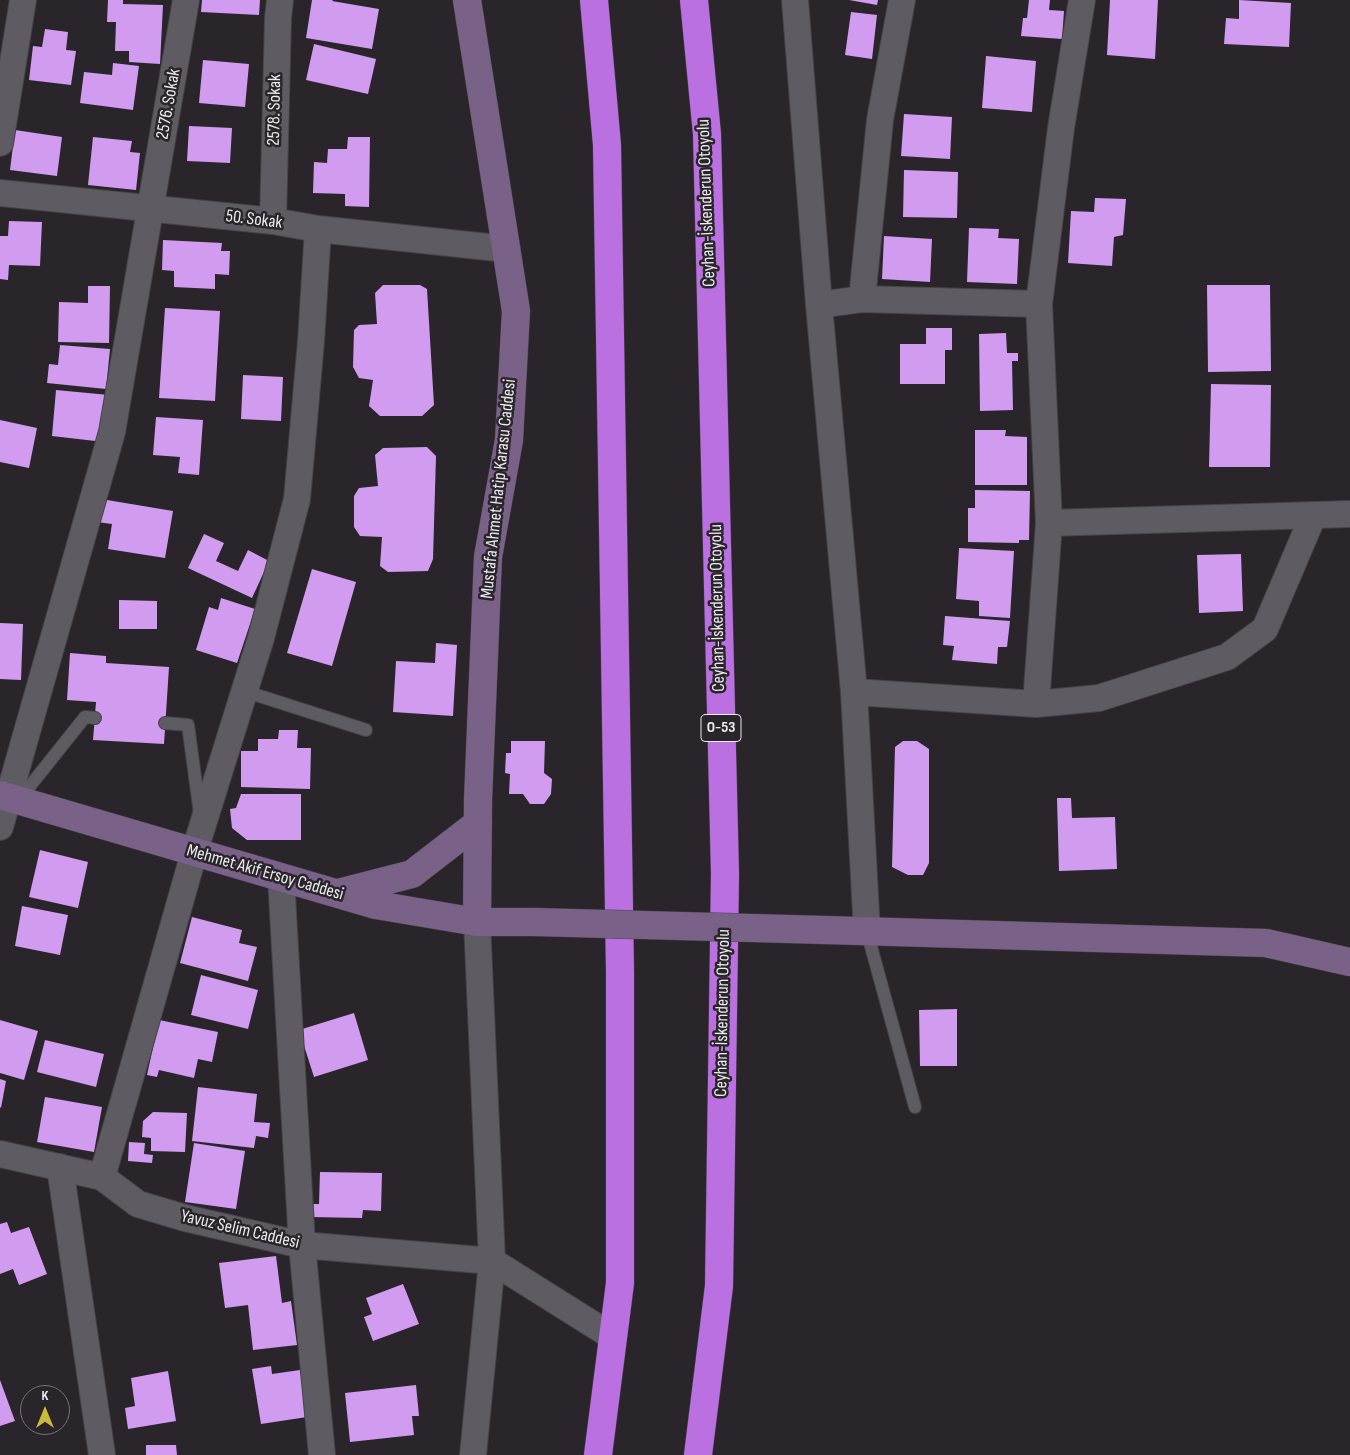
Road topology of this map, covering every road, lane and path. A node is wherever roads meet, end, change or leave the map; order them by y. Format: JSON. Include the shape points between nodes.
{"nodes":[{"id":1,"x":22,"y":0,"type":"edge"},
{"id":2,"x":186,"y":0,"type":"edge"},
{"id":3,"x":280,"y":0,"type":"edge"},
{"id":4,"x":467,"y":0,"type":"edge"},
{"id":5,"x":594,"y":0,"type":"edge"},
{"id":6,"x":694,"y":0,"type":"edge"},
{"id":7,"x":795,"y":0,"type":"edge"},
{"id":8,"x":902,"y":0,"type":"edge"},
{"id":9,"x":1082,"y":0,"type":"edge"},
{"id":10,"x":0,"y":143,"type":"edge"},
{"id":11,"x":0,"y":193,"type":"edge"},
{"id":12,"x":151,"y":208,"type":"junction"},
{"id":13,"x":273,"y":221,"type":"junction"},
{"id":14,"x":318,"y":229,"type":"junction"},
{"id":15,"x":507,"y":248,"type":"junction"},
{"id":16,"x":862,"y":299,"type":"junction"},
{"id":17,"x":1039,"y":304,"type":"junction"},
{"id":18,"x":818,"y":306,"type":"junction"},
{"id":19,"x":1350,"y":514,"type":"edge"},
{"id":20,"x":1313,"y":516,"type":"junction"},
{"id":21,"x":1049,"y":522,"type":"junction"},
{"id":22,"x":244,"y":691,"type":"junction"},
{"id":23,"x":854,"y":692,"type":"junction"},
{"id":24,"x":1036,"y":704,"type":"junction"},
{"id":25,"x":95,"y":718,"type":"dead end"},
{"id":26,"x":165,"y":724,"type":"dead end"},
{"id":27,"x":366,"y":730,"type":"dead end"},
{"id":28,"x":9,"y":798,"type":"edge"},
{"id":29,"x":478,"y":823,"type":"junction"},
{"id":30,"x":0,"y":828,"type":"edge"},
{"id":31,"x":198,"y":841,"type":"junction"},
{"id":32,"x":281,"y":878,"type":"junction"},
{"id":33,"x":337,"y":894,"type":"junction"},
{"id":34,"x":477,"y":922,"type":"junction"},
{"id":35,"x":867,"y":932,"type":"junction"},
{"id":36,"x":1350,"y":962,"type":"edge"},
{"id":37,"x":915,"y":1107,"type":"dead end"},
{"id":38,"x":0,"y":1154,"type":"edge"},
{"id":39,"x":60,"y":1167,"type":"junction"},
{"id":40,"x":102,"y":1177,"type":"junction"},
{"id":41,"x":302,"y":1245,"type":"junction"},
{"id":42,"x":492,"y":1261,"type":"junction"},
{"id":43,"x":613,"y":1337,"type":"junction"},
{"id":44,"x":102,"y":1455,"type":"edge"},
{"id":45,"x":322,"y":1455,"type":"edge"},
{"id":46,"x":473,"y":1455,"type":"edge"},
{"id":47,"x":598,"y":1455,"type":"edge"},
{"id":48,"x":698,"y":1455,"type":"edge"}],
"edges":[{"from":1,"to":10,"type":"street"},
{"from":2,"to":12,"type":"street","name":"2576. Sokak"},
{"from":3,"to":13,"type":"street","name":"2578. Sokak"},
{"from":4,"to":15,"type":"street","name":"Mustafa Ahmet Hatip Karasu Caddesi"},
{"from":5,"to":43,"type":"highway","via":[[607,145],[619,922],[620,1283]]},
{"from":6,"to":48,"type":"highway","name":"Ceyhan-İskenderun Otoyolu","number":"O-53","via":[[707,134],[724,874],[719,1286]]},
{"from":7,"to":18,"type":"street"},
{"from":8,"to":16,"type":"street","via":[[880,120]]},
{"from":9,"to":17,"type":"street","via":[[1061,128]]},
{"from":11,"to":12,"type":"street","name":"50. Sokak"},
{"from":12,"to":13,"type":"street","name":"50. Sokak"},
{"from":12,"to":28,"type":"street","name":"2576. Sokak","via":[[112,432]]},
{"from":13,"to":14,"type":"street","name":"50. Sokak"},
{"from":14,"to":15,"type":"street","name":"50. Sokak"},
{"from":14,"to":22,"type":"street","via":[[297,499]]},
{"from":15,"to":29,"type":"street","name":"Mustafa Ahmet Hatip Karasu Caddesi","via":[[516,310],[508,440],[488,557]]},
{"from":16,"to":17,"type":"street"},
{"from":16,"to":18,"type":"street"},
{"from":17,"to":21,"type":"street"},
{"from":18,"to":23,"type":"street"},
{"from":19,"to":20,"type":"street"},
{"from":20,"to":21,"type":"street"},
{"from":20,"to":24,"type":"street","via":[[1265,628],[1227,657],[1099,698]]},
{"from":21,"to":24,"type":"street"},
{"from":22,"to":27,"type":"lane"},
{"from":22,"to":31,"type":"street"},
{"from":23,"to":24,"type":"street"},
{"from":23,"to":35,"type":"street"},
{"from":25,"to":28,"type":"lane","via":[[85,717]]},
{"from":26,"to":31,"type":"lane","via":[[188,725]]},
{"from":28,"to":30,"type":"street"},
{"from":28,"to":31,"type":"street","name":"Mehmet Akif Ersoy Caddesi"},
{"from":29,"to":33,"type":"street","via":[[412,874]]},
{"from":29,"to":34,"type":"street","name":"Mustafa Ahmet Hatip Karasu Caddesi"},
{"from":31,"to":32,"type":"street","name":"Mehmet Akif Ersoy Caddesi"},
{"from":31,"to":40,"type":"street"},
{"from":32,"to":33,"type":"street","name":"Mehmet Akif Ersoy Caddesi"},
{"from":32,"to":41,"type":"street"},
{"from":33,"to":34,"type":"street","name":"Mehmet Akif Ersoy Caddesi","via":[[376,905]]},
{"from":34,"to":35,"type":"street","name":"Mehmet Akif Ersoy Caddesi","bridge":true},
{"from":34,"to":42,"type":"street"},
{"from":35,"to":36,"type":"street","name":"Mehmet Akif Ersoy Caddesi","via":[[1266,943]]},
{"from":35,"to":37,"type":"lane"},
{"from":38,"to":39,"type":"street","name":"Yavuz Selim Caddesi"},
{"from":39,"to":40,"type":"street","name":"Yavuz Selim Caddesi"},
{"from":39,"to":44,"type":"street"},
{"from":40,"to":41,"type":"street","name":"Yavuz Selim Caddesi","via":[[138,1204]]},
{"from":41,"to":42,"type":"street","name":"Yavuz Selim Caddesi"},
{"from":41,"to":45,"type":"street"},
{"from":42,"to":43,"type":"street"},
{"from":42,"to":46,"type":"street"},
{"from":43,"to":47,"type":"highway"}]}
